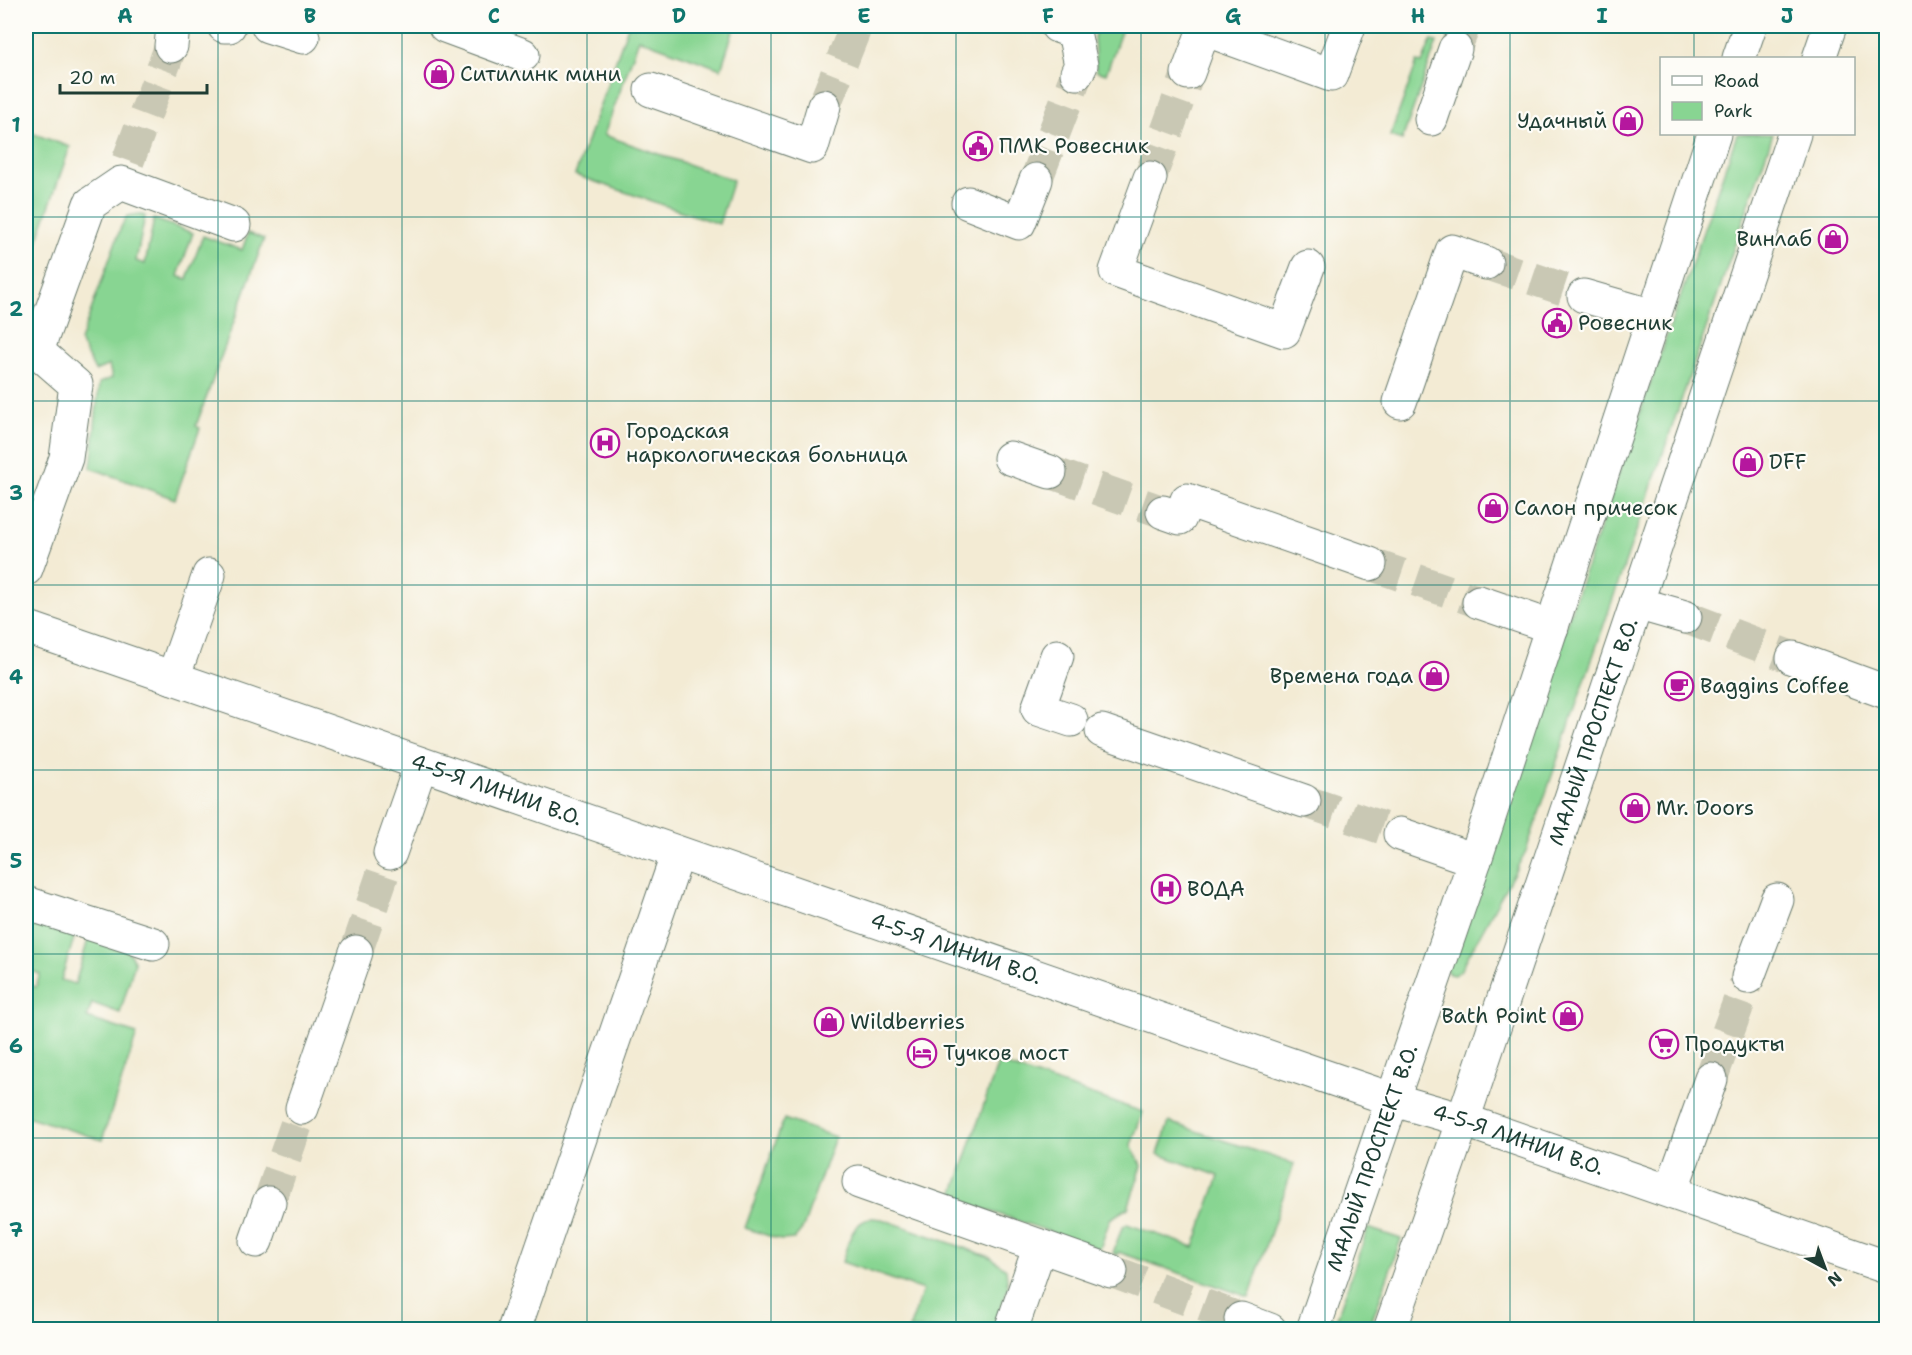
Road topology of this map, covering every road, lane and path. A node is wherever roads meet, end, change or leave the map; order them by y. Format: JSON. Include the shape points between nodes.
{"nodes":[{"id":1,"x":268,"y":26,"type":"edge"},
{"id":2,"x":444,"y":26,"type":"edge"},
{"id":3,"x":1056,"y":26,"type":"edge"},
{"id":4,"x":1349,"y":26,"type":"edge"},
{"id":5,"x":1750,"y":26,"type":"edge"},
{"id":6,"x":1830,"y":26,"type":"edge"},
{"id":7,"x":303,"y":38,"type":"dead end"},
{"id":8,"x":1455,"y":49,"type":"tunnel mouth"},
{"id":9,"x":523,"y":55,"type":"dead end"},
{"id":10,"x":1739,"y":57,"type":"edge"},
{"id":11,"x":1819,"y":57,"type":"edge"},
{"id":12,"x":1077,"y":73,"type":"tunnel mouth"},
{"id":13,"x":1188,"y":73,"type":"tunnel mouth"},
{"id":14,"x":651,"y":90,"type":"dead end"},
{"id":15,"x":824,"y":106,"type":"tunnel mouth"},
{"id":16,"x":1431,"y":119,"type":"dead end"},
{"id":17,"x":1714,"y":135,"type":"edge"},
{"id":18,"x":1794,"y":135,"type":"edge"},
{"id":19,"x":1150,"y":178,"type":"tunnel mouth"},
{"id":20,"x":1036,"y":180,"type":"tunnel mouth"},
{"id":21,"x":968,"y":203,"type":"dead end"},
{"id":22,"x":234,"y":225,"type":"dead end"},
{"id":23,"x":1486,"y":263,"type":"tunnel mouth"},
{"id":24,"x":1308,"y":267,"type":"dead end"},
{"id":25,"x":1584,"y":296,"type":"tunnel mouth"},
{"id":26,"x":1654,"y":316,"type":"junction"},
{"id":27,"x":31,"y":350,"type":"edge"},
{"id":28,"x":1400,"y":402,"type":"dead end"},
{"id":29,"x":1010,"y":458,"type":"dead end"},
{"id":30,"x":1050,"y":472,"type":"tunnel mouth"},
{"id":31,"x":1163,"y":512,"type":"tunnel mouth"},
{"id":32,"x":1370,"y":564,"type":"tunnel mouth"},
{"id":33,"x":26,"y":568,"type":"edge"},
{"id":34,"x":209,"y":575,"type":"dead end"},
{"id":35,"x":1479,"y":603,"type":"tunnel mouth"},
{"id":36,"x":1636,"y":603,"type":"junction"},
{"id":37,"x":1685,"y":617,"type":"tunnel mouth"},
{"id":38,"x":26,"y":627,"type":"edge"},
{"id":39,"x":1551,"y":627,"type":"junction"},
{"id":40,"x":1057,"y":656,"type":"dead end"},
{"id":41,"x":1792,"y":658,"type":"tunnel mouth"},
{"id":42,"x":173,"y":678,"type":"junction"},
{"id":43,"x":1887,"y":692,"type":"edge"},
{"id":44,"x":1071,"y":720,"type":"dead end"},
{"id":45,"x":1102,"y":731,"type":"dead end"},
{"id":46,"x":421,"y":764,"type":"junction"},
{"id":47,"x":1304,"y":801,"type":"tunnel mouth"},
{"id":48,"x":1400,"y":834,"type":"tunnel mouth"},
{"id":49,"x":390,"y":853,"type":"tunnel mouth"},
{"id":50,"x":678,"y":853,"type":"junction"},
{"id":51,"x":1475,"y":860,"type":"junction"},
{"id":52,"x":1777,"y":900,"type":"dead end"},
{"id":53,"x":26,"y":903,"type":"edge"},
{"id":54,"x":153,"y":944,"type":"dead end"},
{"id":55,"x":356,"y":952,"type":"tunnel mouth"},
{"id":56,"x":1748,"y":977,"type":"tunnel mouth"},
{"id":57,"x":1711,"y":1078,"type":"tunnel mouth"},
{"id":58,"x":1394,"y":1100,"type":"junction"},
{"id":59,"x":302,"y":1108,"type":"tunnel mouth"},
{"id":60,"x":1463,"y":1120,"type":"junction"},
{"id":61,"x":859,"y":1182,"type":"dead end"},
{"id":62,"x":1671,"y":1191,"type":"junction"},
{"id":63,"x":269,"y":1203,"type":"tunnel mouth"},
{"id":64,"x":256,"y":1241,"type":"dead end"},
{"id":65,"x":1040,"y":1246,"type":"junction"},
{"id":66,"x":1887,"y":1267,"type":"edge"},
{"id":67,"x":1111,"y":1271,"type":"tunnel mouth"},
{"id":68,"x":514,"y":1329,"type":"edge"},
{"id":69,"x":1011,"y":1329,"type":"edge"},
{"id":70,"x":1312,"y":1329,"type":"edge"},
{"id":71,"x":1390,"y":1329,"type":"edge"}],
"edges":[{"from":1,"to":7,"type":"main road"},
{"from":2,"to":9,"type":"main road"},
{"from":3,"to":12,"type":"main road","via":[[1074,32],[1081,65]]},
{"from":4,"to":13,"type":"main road","via":[[1331,75],[1204,29]]},
{"from":5,"to":10,"type":"main road"},
{"from":6,"to":11,"type":"main road"},
{"from":8,"to":16,"type":"main road"},
{"from":14,"to":15,"type":"main road","via":[[812,147]]},
{"from":17,"to":26,"type":"main road","name":"МАЛЫЙ ПРОСПЕКТ В.О."},
{"from":18,"to":36,"type":"main road","name":"МАЛЫЙ ПРОСПЕКТ В.О."},
{"from":19,"to":24,"type":"main road","via":[[1116,271],[1284,331]]},
{"from":20,"to":21,"type":"main road","via":[[1019,223]]},
{"from":22,"to":27,"type":"main road","via":[[124,172],[90,204]]},
{"from":23,"to":28,"type":"main road","via":[[1452,251]]},
{"from":25,"to":26,"type":"main road"},
{"from":26,"to":39,"type":"main road","name":"МАЛЫЙ ПРОСПЕКТ В.О."},
{"from":27,"to":33,"type":"main road","via":[[76,385],[66,458]]},
{"from":29,"to":30,"type":"main road"},
{"from":31,"to":32,"type":"main road","via":[[1180,518],[1187,500]]},
{"from":34,"to":42,"type":"main road"},
{"from":35,"to":39,"type":"main road"},
{"from":36,"to":37,"type":"main road"},
{"from":36,"to":60,"type":"main road","name":"МАЛЫЙ ПРОСПЕКТ В.О."},
{"from":38,"to":42,"type":"main road","name":"4-5-Я ЛИНИИ В.О."},
{"from":39,"to":51,"type":"main road","name":"МАЛЫЙ ПРОСПЕКТ В.О."},
{"from":40,"to":44,"type":"main road","via":[[1038,709]]},
{"from":41,"to":43,"type":"main road"},
{"from":42,"to":46,"type":"main road","name":"4-5-Я ЛИНИИ В.О."},
{"from":45,"to":47,"type":"main road"},
{"from":46,"to":49,"type":"main road"},
{"from":46,"to":50,"type":"main road","name":"4-5-Я ЛИНИИ В.О."},
{"from":48,"to":51,"type":"main road"},
{"from":50,"to":58,"type":"main road","name":"4-5-Я ЛИНИИ В.О."},
{"from":50,"to":68,"type":"main road"},
{"from":51,"to":58,"type":"main road","name":"МАЛЫЙ ПРОСПЕКТ В.О."},
{"from":52,"to":56,"type":"main road"},
{"from":53,"to":54,"type":"main road"},
{"from":55,"to":59,"type":"main road"},
{"from":57,"to":62,"type":"main road"},
{"from":58,"to":60,"type":"main road","name":"4-5-Я ЛИНИИ В.О."},
{"from":58,"to":70,"type":"main road","name":"МАЛЫЙ ПРОСПЕКТ В.О."},
{"from":60,"to":62,"type":"main road","name":"4-5-Я ЛИНИИ В.О."},
{"from":60,"to":71,"type":"main road","name":"МАЛЫЙ ПРОСПЕКТ В.О."},
{"from":61,"to":65,"type":"main road"},
{"from":62,"to":66,"type":"main road","name":"4-5-Я ЛИНИИ В.О."},
{"from":63,"to":64,"type":"main road"},
{"from":65,"to":67,"type":"main road"},
{"from":65,"to":69,"type":"main road"}]}
